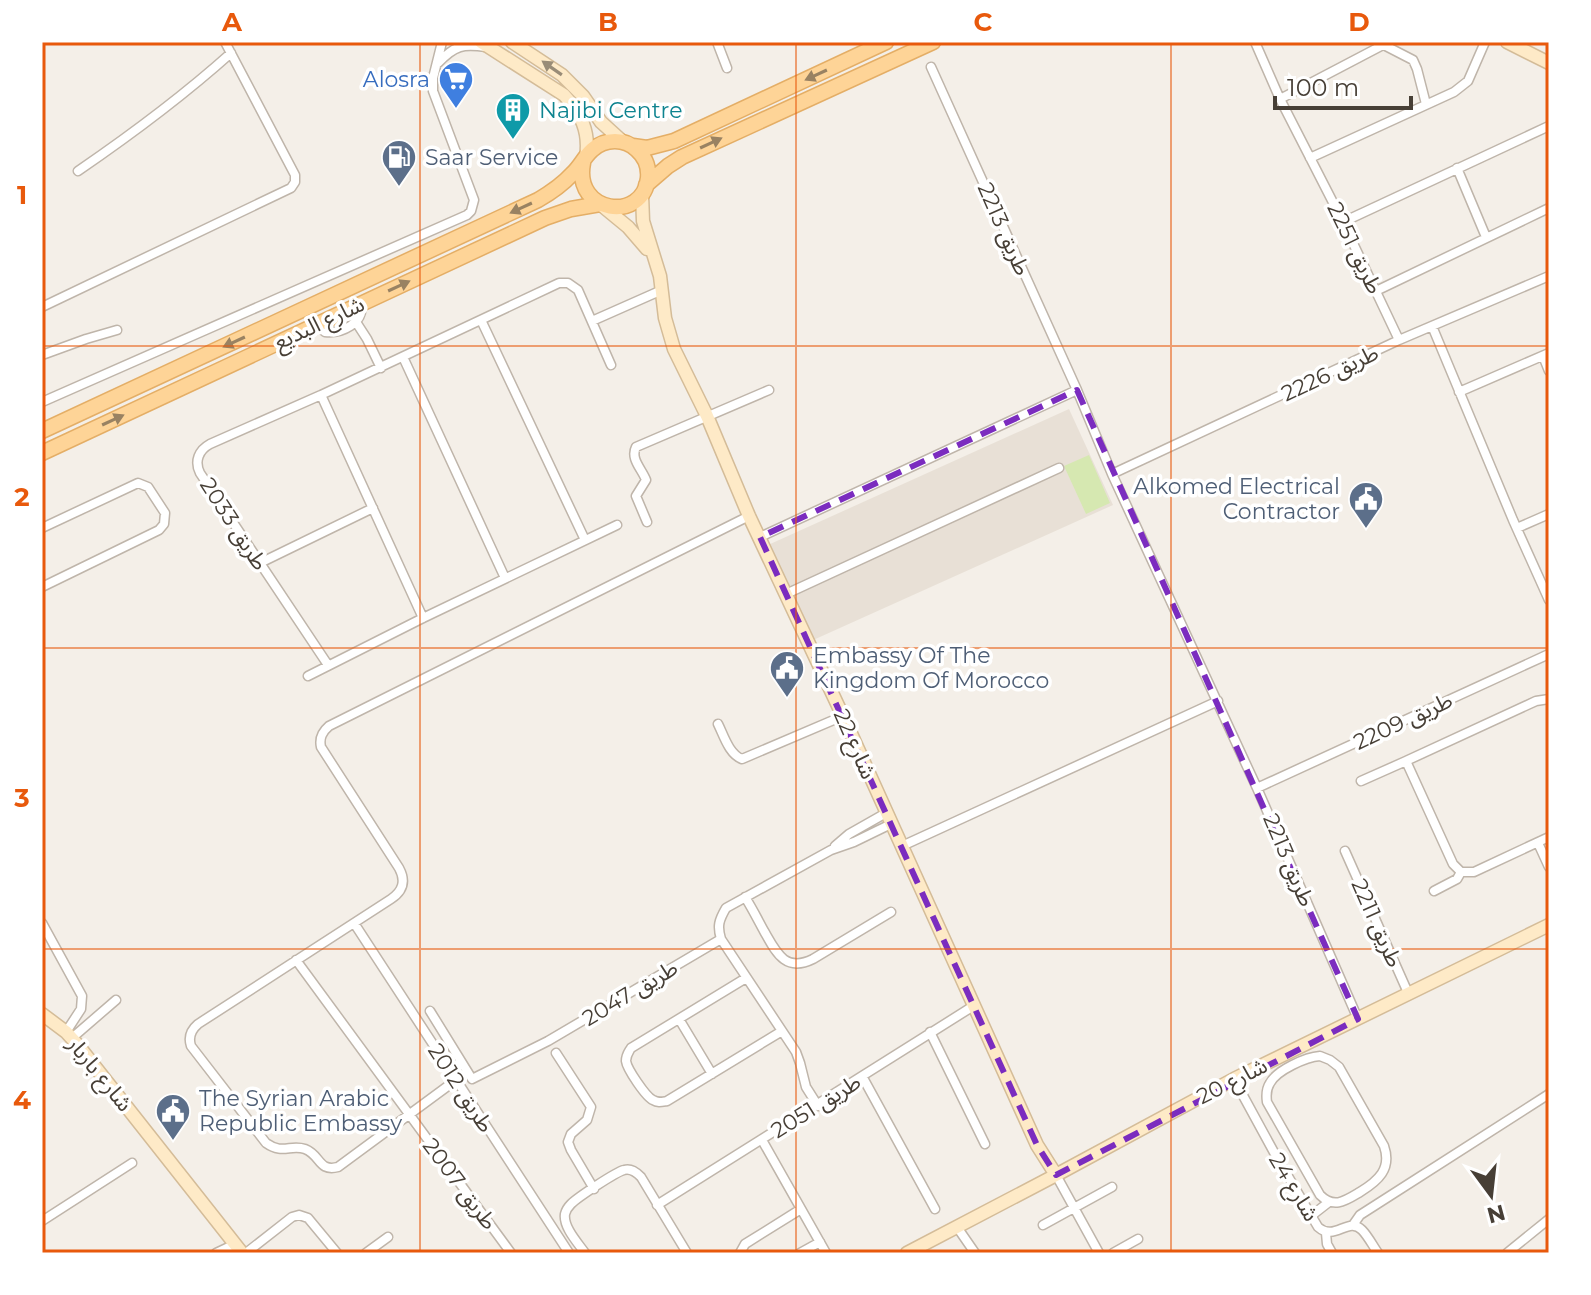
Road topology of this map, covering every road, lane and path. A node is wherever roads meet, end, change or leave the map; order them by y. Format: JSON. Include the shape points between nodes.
{"nodes":[{"id":1,"x":225,"y":42,"type":"edge"},
{"id":2,"x":444,"y":42,"type":"edge"},
{"id":3,"x":512,"y":42,"type":"edge"},
{"id":4,"x":717,"y":42,"type":"edge"},
{"id":5,"x":886,"y":42,"type":"edge"},
{"id":6,"x":933,"y":42,"type":"edge"},
{"id":7,"x":1255,"y":42,"type":"edge"},
{"id":8,"x":1485,"y":42,"type":"edge"},
{"id":9,"x":1507,"y":42,"type":"edge"},
{"id":10,"x":1381,"y":43,"type":"edge"},
{"id":11,"x":486,"y":45,"type":"edge"},
{"id":12,"x":231,"y":53,"type":"junction"},
{"id":13,"x":438,"y":63,"type":"junction"},
{"id":14,"x":1549,"y":63,"type":"edge"},
{"id":15,"x":931,"y":67,"type":"dead end"},
{"id":16,"x":727,"y":68,"type":"dead end"},
{"id":17,"x":1280,"y":99,"type":"junction"},
{"id":18,"x":1426,"y":104,"type":"junction"},
{"id":19,"x":1549,"y":126,"type":"edge"},
{"id":20,"x":628,"y":144,"type":"junction"},
{"id":21,"x":1310,"y":158,"type":"junction"},
{"id":22,"x":584,"y":160,"type":"junction"},
{"id":23,"x":1457,"y":168,"type":"junction"},
{"id":24,"x":78,"y":171,"type":"dead end"},
{"id":25,"x":644,"y":190,"type":"junction"},
{"id":26,"x":600,"y":204,"type":"junction"},
{"id":27,"x":1549,"y":208,"type":"edge"},
{"id":28,"x":1343,"y":222,"type":"junction"},
{"id":29,"x":1486,"y":237,"type":"junction"},
{"id":30,"x":656,"y":261,"type":"junction"},
{"id":31,"x":1549,"y":276,"type":"edge"},
{"id":32,"x":662,"y":290,"type":"junction"},
{"id":33,"x":1376,"y":291,"type":"junction"},
{"id":34,"x":361,"y":304,"type":"junction"},
{"id":35,"x":42,"y":307,"type":"edge"},
{"id":36,"x":481,"y":320,"type":"junction"},
{"id":37,"x":592,"y":321,"type":"junction"},
{"id":38,"x":356,"y":322,"type":"junction"},
{"id":39,"x":316,"y":325,"type":"junction"},
{"id":40,"x":1432,"y":326,"type":"junction"},
{"id":41,"x":117,"y":330,"type":"dead end"},
{"id":42,"x":1399,"y":340,"type":"junction"},
{"id":43,"x":42,"y":355,"type":"edge"},
{"id":44,"x":1546,"y":355,"type":"edge"},
{"id":45,"x":403,"y":357,"type":"junction"},
{"id":46,"x":611,"y":365,"type":"dead end"},
{"id":47,"x":381,"y":368,"type":"junction"},
{"id":48,"x":1549,"y":371,"type":"edge"},
{"id":49,"x":769,"y":390,"type":"dead end"},
{"id":50,"x":1077,"y":390,"type":"junction"},
{"id":51,"x":1459,"y":392,"type":"junction"},
{"id":52,"x":321,"y":395,"type":"junction"},
{"id":53,"x":42,"y":402,"type":"edge"},
{"id":54,"x":707,"y":416,"type":"junction"},
{"id":55,"x":42,"y":431,"type":"edge"},
{"id":56,"x":42,"y":453,"type":"edge"},
{"id":57,"x":1059,"y":468,"type":"dead end"},
{"id":58,"x":1112,"y":474,"type":"junction"},
{"id":59,"x":373,"y":508,"type":"junction"},
{"id":60,"x":1549,"y":514,"type":"edge"},
{"id":61,"x":749,"y":516,"type":"junction"},
{"id":62,"x":647,"y":522,"type":"dead end"},
{"id":63,"x":617,"y":525,"type":"dead end"},
{"id":64,"x":42,"y":528,"type":"edge"},
{"id":65,"x":1517,"y":528,"type":"junction"},
{"id":66,"x":760,"y":537,"type":"junction"},
{"id":67,"x":585,"y":540,"type":"junction"},
{"id":68,"x":260,"y":563,"type":"junction"},
{"id":69,"x":505,"y":578,"type":"junction"},
{"id":70,"x":42,"y":587,"type":"edge"},
{"id":71,"x":786,"y":594,"type":"junction"},
{"id":72,"x":1549,"y":600,"type":"edge"},
{"id":73,"x":423,"y":618,"type":"junction"},
{"id":74,"x":1549,"y":654,"type":"edge"},
{"id":75,"x":328,"y":665,"type":"junction"},
{"id":76,"x":308,"y":676,"type":"dead end"},
{"id":77,"x":1549,"y":699,"type":"edge"},
{"id":78,"x":1218,"y":701,"type":"junction"},
{"id":79,"x":843,"y":716,"type":"junction"},
{"id":80,"x":718,"y":724,"type":"dead end"},
{"id":81,"x":1406,"y":761,"type":"junction"},
{"id":82,"x":1361,"y":781,"type":"dead end"},
{"id":83,"x":1257,"y":788,"type":"junction"},
{"id":84,"x":889,"y":818,"type":"junction"},
{"id":85,"x":1549,"y":837,"type":"edge"},
{"id":86,"x":1538,"y":843,"type":"junction"},
{"id":87,"x":902,"y":846,"type":"junction"},
{"id":88,"x":1345,"y":851,"type":"dead end"},
{"id":89,"x":1549,"y":867,"type":"edge"},
{"id":90,"x":1461,"y":872,"type":"junction"},
{"id":91,"x":1434,"y":891,"type":"dead end"},
{"id":92,"x":745,"y":897,"type":"junction"},
{"id":93,"x":891,"y":912,"type":"dead end"},
{"id":94,"x":42,"y":923,"type":"edge"},
{"id":95,"x":354,"y":923,"type":"junction"},
{"id":96,"x":1549,"y":925,"type":"edge"},
{"id":97,"x":721,"y":939,"type":"junction"},
{"id":98,"x":296,"y":960,"type":"junction"},
{"id":99,"x":746,"y":978,"type":"junction"},
{"id":100,"x":1409,"y":995,"type":"junction"},
{"id":101,"x":116,"y":1000,"type":"dead end"},
{"id":102,"x":975,"y":1005,"type":"junction"},
{"id":103,"x":430,"y":1011,"type":"dead end"},
{"id":104,"x":42,"y":1014,"type":"edge"},
{"id":105,"x":679,"y":1019,"type":"junction"},
{"id":106,"x":1358,"y":1019,"type":"junction"},
{"id":107,"x":782,"y":1031,"type":"junction"},
{"id":108,"x":930,"y":1032,"type":"junction"},
{"id":109,"x":69,"y":1035,"type":"junction"},
{"id":110,"x":556,"y":1053,"type":"dead end"},
{"id":111,"x":712,"y":1074,"type":"junction"},
{"id":112,"x":862,"y":1076,"type":"junction"},
{"id":113,"x":1234,"y":1079,"type":"junction"},
{"id":114,"x":456,"y":1080,"type":"junction"},
{"id":115,"x":1549,"y":1094,"type":"edge"},
{"id":116,"x":818,"y":1106,"type":"junction"},
{"id":117,"x":409,"y":1115,"type":"junction"},
{"id":118,"x":762,"y":1140,"type":"junction"},
{"id":119,"x":985,"y":1144,"type":"dead end"},
{"id":120,"x":132,"y":1163,"type":"dead end"},
{"id":121,"x":1056,"y":1175,"type":"junction"},
{"id":122,"x":1112,"y":1187,"type":"dead end"},
{"id":123,"x":594,"y":1189,"type":"junction"},
{"id":124,"x":1329,"y":1202,"type":"junction"},
{"id":125,"x":657,"y":1205,"type":"junction"},
{"id":126,"x":1073,"y":1208,"type":"junction"},
{"id":127,"x":801,"y":1209,"type":"junction"},
{"id":128,"x":935,"y":1209,"type":"dead end"},
{"id":129,"x":1311,"y":1216,"type":"junction"},
{"id":130,"x":1549,"y":1219,"type":"edge"},
{"id":131,"x":42,"y":1221,"type":"edge"},
{"id":132,"x":1043,"y":1225,"type":"dead end"},
{"id":133,"x":1353,"y":1225,"type":"junction"},
{"id":134,"x":957,"y":1227,"type":"junction"},
{"id":135,"x":1326,"y":1233,"type":"junction"},
{"id":136,"x":388,"y":1237,"type":"dead end"},
{"id":137,"x":1138,"y":1239,"type":"dead end"},
{"id":138,"x":820,"y":1242,"type":"junction"},
{"id":139,"x":241,"y":1250,"type":"edge"},
{"id":140,"x":921,"y":1250,"type":"edge"},
{"id":141,"x":216,"y":1253,"type":"edge"},
{"id":142,"x":337,"y":1253,"type":"edge"},
{"id":143,"x":366,"y":1253,"type":"edge"},
{"id":144,"x":511,"y":1253,"type":"edge"},
{"id":145,"x":569,"y":1253,"type":"edge"},
{"id":146,"x":585,"y":1253,"type":"edge"},
{"id":147,"x":687,"y":1253,"type":"edge"},
{"id":148,"x":740,"y":1253,"type":"edge"},
{"id":149,"x":800,"y":1253,"type":"edge"},
{"id":150,"x":826,"y":1253,"type":"edge"},
{"id":151,"x":907,"y":1253,"type":"edge"},
{"id":152,"x":975,"y":1253,"type":"edge"},
{"id":153,"x":1099,"y":1253,"type":"edge"},
{"id":154,"x":1113,"y":1253,"type":"edge"},
{"id":155,"x":1332,"y":1253,"type":"edge"},
{"id":156,"x":1378,"y":1253,"type":"edge"},
{"id":157,"x":1507,"y":1253,"type":"edge"}],
"edges":[{"from":1,"to":12,"type":"street"},
{"from":2,"to":13,"type":"street"},
{"from":20,"to":3,"type":"street","one_way":true,"via":[[601,122],[562,75]]},
{"from":4,"to":16,"type":"street"},
{"from":5,"to":20,"type":"main road","one_way":true,"via":[[674,141],[647,148]]},
{"from":25,"to":6,"type":"main road","one_way":true,"via":[[682,157]]},
{"from":7,"to":17,"type":"street","name":"طريق 2251"},
{"from":8,"to":18,"type":"street","via":[[1468,81]]},
{"from":9,"to":14,"type":"street"},
{"from":10,"to":17,"type":"street"},
{"from":10,"to":18,"type":"street","via":[[1413,60]]},
{"from":11,"to":13,"type":"street","via":[[459,46]]},
{"from":11,"to":22,"type":"street","via":[[574,105],[586,131]]},
{"from":12,"to":24,"type":"street"},
{"from":12,"to":35,"type":"street","via":[[295,175],[291,188]]},
{"from":13,"to":53,"type":"street","via":[[433,91],[474,200],[467,215]]},
{"from":15,"to":50,"type":"street","name":"طريق 2213"},
{"from":17,"to":21,"type":"street","name":"طريق 2251"},
{"from":18,"to":21,"type":"street"},
{"from":19,"to":23,"type":"street"},
{"from":20,"to":22,"type":"main road","via":[[602,143]]},
{"from":20,"to":25,"type":"main road","via":[[646,163]]},
{"from":21,"to":28,"type":"street","name":"طريق 2251"},
{"from":22,"to":26,"type":"main road","via":[[582,182]]},
{"from":22,"to":55,"type":"main road","name":"شارع البديع","one_way":true,"via":[[538,200]]},
{"from":23,"to":28,"type":"street"},
{"from":23,"to":29,"type":"street"},
{"from":25,"to":26,"type":"main road","via":[[622,207]]},
{"from":25,"to":30,"type":"street","name":"شارع 22","via":[[643,221]]},
{"from":26,"to":30,"type":"street","name":"شارع 22"},
{"from":34,"to":26,"type":"main road","name":"شارع البديع","one_way":true,"via":[[545,218]]},
{"from":27,"to":29,"type":"street"},
{"from":28,"to":33,"type":"street","name":"طريق 2251"},
{"from":29,"to":33,"type":"street"},
{"from":30,"to":32,"type":"street","name":"شارع 22"},
{"from":31,"to":40,"type":"street","name":"طريق 2226"},
{"from":32,"to":37,"type":"street"},
{"from":32,"to":54,"type":"street","name":"شارع 22","via":[[674,349]]},
{"from":33,"to":42,"type":"street","name":"طريق 2251"},
{"from":34,"to":38,"type":"street"},
{"from":34,"to":39,"type":"main road","name":"شارع البديع"},
{"from":36,"to":37,"type":"street","name":"طريق 2033","via":[[563,282],[578,290]]},
{"from":36,"to":45,"type":"street","name":"طريق 2033"},
{"from":36,"to":67,"type":"street"},
{"from":37,"to":46,"type":"street","name":"طريق 2033"},
{"from":38,"to":39,"type":"street","via":[[333,333]]},
{"from":38,"to":47,"type":"street"},
{"from":56,"to":39,"type":"main road","name":"شارع البديع","one_way":true},
{"from":40,"to":42,"type":"street","name":"طريق 2226"},
{"from":40,"to":51,"type":"street"},
{"from":41,"to":43,"type":"street"},
{"from":42,"to":58,"type":"street","name":"طريق 2226"},
{"from":44,"to":48,"type":"street"},
{"from":44,"to":51,"type":"street"},
{"from":45,"to":47,"type":"street","name":"طريق 2033"},
{"from":45,"to":69,"type":"street"},
{"from":47,"to":52,"type":"street","name":"طريق 2033"},
{"from":49,"to":54,"type":"street"},
{"from":50,"to":58,"type":"street","name":"طريق 2213"},
{"from":50,"to":66,"type":"street"},
{"from":51,"to":65,"type":"street"},
{"from":52,"to":59,"type":"street"},
{"from":52,"to":68,"type":"street","name":"طريق 2033","via":[[210,444],[198,456],[200,473]]},
{"from":54,"to":61,"type":"street","name":"شارع 22"},
{"from":54,"to":62,"type":"street","via":[[634,449],[646,480],[636,496]]},
{"from":57,"to":71,"type":"street"},
{"from":58,"to":78,"type":"street","name":"طريق 2213"},
{"from":59,"to":68,"type":"street"},
{"from":59,"to":73,"type":"street"},
{"from":60,"to":65,"type":"street"},
{"from":61,"to":66,"type":"street","name":"شارع 22"},
{"from":61,"to":95,"type":"street","via":[[325,729],[321,747],[403,879],[396,896]]},
{"from":63,"to":67,"type":"street"},
{"from":64,"to":70,"type":"street","via":[[138,483],[148,487],[166,517],[159,530]]},
{"from":65,"to":72,"type":"street"},
{"from":66,"to":71,"type":"street","name":"شارع 22"},
{"from":67,"to":69,"type":"street"},
{"from":68,"to":75,"type":"street","name":"طريق 2033"},
{"from":69,"to":73,"type":"street"},
{"from":71,"to":79,"type":"street","name":"شارع 22"},
{"from":73,"to":75,"type":"street"},
{"from":74,"to":83,"type":"street","name":"طريق 2209"},
{"from":75,"to":76,"type":"street"},
{"from":77,"to":81,"type":"street"},
{"from":78,"to":83,"type":"street","name":"طريق 2213"},
{"from":78,"to":87,"type":"street"},
{"from":79,"to":80,"type":"street","via":[[742,759]]},
{"from":79,"to":84,"type":"street","name":"شارع 22"},
{"from":81,"to":82,"type":"street"},
{"from":81,"to":90,"type":"street"},
{"from":83,"to":106,"type":"street","name":"طريق 2213"},
{"from":84,"to":87,"type":"street","name":"شارع 22"},
{"from":84,"to":92,"type":"street","via":[[854,842]]},
{"from":85,"to":86,"type":"street"},
{"from":86,"to":89,"type":"street"},
{"from":86,"to":90,"type":"street","via":[[1474,872]]},
{"from":87,"to":102,"type":"street","name":"شارع 22"},
{"from":88,"to":100,"type":"street","name":"طريق 2211"},
{"from":90,"to":91,"type":"street"},
{"from":92,"to":93,"type":"street","via":[[778,955],[794,964],[813,959]]},
{"from":92,"to":97,"type":"street","via":[[726,908],[719,920]]},
{"from":94,"to":109,"type":"street","via":[[82,996]]},
{"from":95,"to":98,"type":"street"},
{"from":95,"to":114,"type":"street","name":"طريق 2012"},
{"from":96,"to":100,"type":"street","name":"شارع 20"},
{"from":97,"to":99,"type":"street"},
{"from":97,"to":103,"type":"street","name":"طريق 2047","via":[[548,1041],[472,1079]]},
{"from":98,"to":117,"type":"street","name":"طريق 2007"},
{"from":98,"to":117,"type":"street","via":[[194,1027],[194,1051],[266,1143],[282,1150],[305,1149],[326,1168],[343,1163]]},
{"from":99,"to":105,"type":"street"},
{"from":99,"to":107,"type":"street"},
{"from":100,"to":106,"type":"street","name":"شارع 20"},
{"from":101,"to":109,"type":"street"},
{"from":102,"to":108,"type":"street","name":"طريق 2051"},
{"from":102,"to":121,"type":"street","name":"شارع 22","via":[[1037,1145]]},
{"from":104,"to":109,"type":"street","name":"شارع باربار"},
{"from":105,"to":111,"type":"street"},
{"from":105,"to":111,"type":"street","via":[[631,1048],[627,1066],[649,1097],[662,1102]]},
{"from":106,"to":113,"type":"street","name":"شارع 20"},
{"from":107,"to":111,"type":"street"},
{"from":107,"to":116,"type":"street"},
{"from":108,"to":112,"type":"street","name":"طريق 2051"},
{"from":108,"to":119,"type":"street"},
{"from":109,"to":139,"type":"street","name":"شارع باربار"},
{"from":110,"to":123,"type":"street","via":[[591,1107],[568,1142]]},
{"from":112,"to":116,"type":"street","name":"طريق 2051"},
{"from":112,"to":128,"type":"street"},
{"from":113,"to":121,"type":"street","name":"شارع 20"},
{"from":113,"to":129,"type":"street","name":"شارع 24"},
{"from":114,"to":117,"type":"street"},
{"from":114,"to":145,"type":"street","name":"طريق 2012"},
{"from":115,"to":133,"type":"street","via":[[1360,1215]]},
{"from":116,"to":118,"type":"street","name":"طريق 2051"},
{"from":117,"to":144,"type":"street","name":"طريق 2007"},
{"from":118,"to":125,"type":"street","name":"طريق 2051"},
{"from":118,"to":127,"type":"street"},
{"from":120,"to":131,"type":"street"},
{"from":121,"to":126,"type":"street"},
{"from":121,"to":134,"type":"street","name":"شارع 20"},
{"from":122,"to":126,"type":"street"},
{"from":123,"to":125,"type":"street","via":[[622,1170],[632,1170]]},
{"from":123,"to":146,"type":"street","via":[[570,1205],[565,1215]]},
{"from":124,"to":124,"type":"street","via":[[1343,1202],[1373,1184],[1384,1172],[1387,1156],[1339,1067],[1314,1056],[1273,1078],[1267,1102]]},
{"from":124,"to":129,"type":"street"},
{"from":125,"to":147,"type":"street"},
{"from":126,"to":132,"type":"street"},
{"from":126,"to":153,"type":"street"},
{"from":127,"to":138,"type":"street"},
{"from":127,"to":148,"type":"street","via":[[745,1244]]},
{"from":129,"to":135,"type":"street","name":"شارع 24"},
{"from":130,"to":157,"type":"street"},
{"from":133,"to":135,"type":"street","name":"شارع 24"},
{"from":133,"to":156,"type":"street","name":"شارع 24","via":[[1362,1229]]},
{"from":134,"to":140,"type":"street","name":"شارع 20"},
{"from":134,"to":152,"type":"street"},
{"from":135,"to":155,"type":"street"},
{"from":136,"to":143,"type":"street"},
{"from":137,"to":154,"type":"street"},
{"from":138,"to":149,"type":"street"},
{"from":138,"to":150,"type":"street"},
{"from":139,"to":141,"type":"street"},
{"from":139,"to":142,"type":"street","via":[[299,1215],[308,1218]]},
{"from":140,"to":151,"type":"street","name":"شارع 20"}]}
